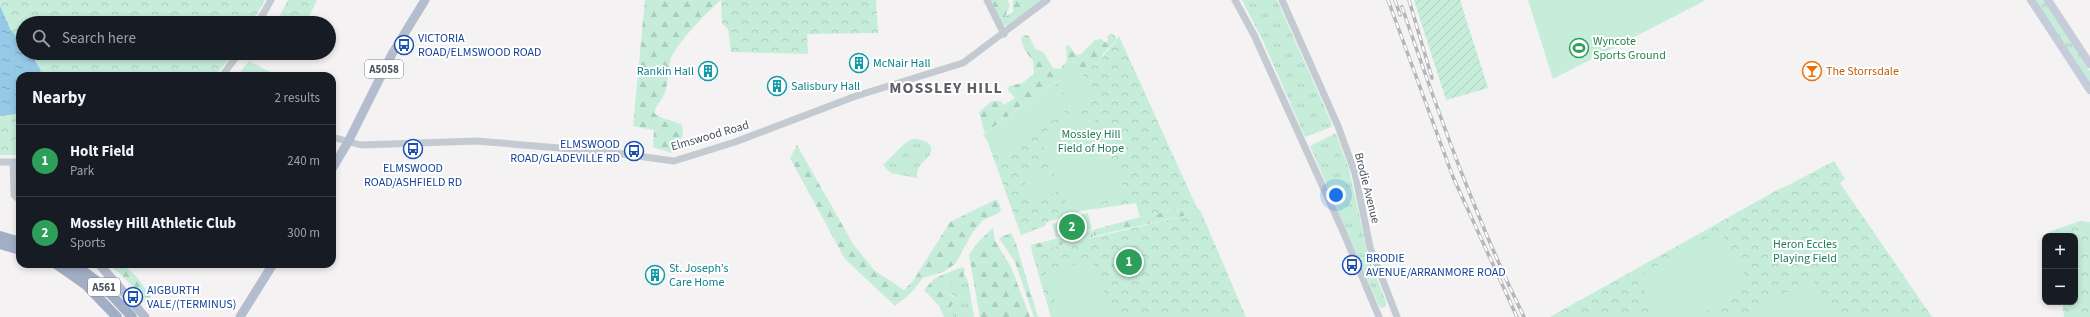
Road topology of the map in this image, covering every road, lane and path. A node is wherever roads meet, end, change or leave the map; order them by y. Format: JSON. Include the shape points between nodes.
{"nodes":[{"id":1,"x":271,"y":0,"type":"edge"},
{"id":2,"x":425,"y":0,"type":"edge"},
{"id":3,"x":987,"y":0,"type":"edge"},
{"id":4,"x":1048,"y":0,"type":"edge"},
{"id":5,"x":1236,"y":0,"type":"edge"},
{"id":6,"x":1282,"y":0,"type":"edge"},
{"id":7,"x":2031,"y":0,"type":"edge"},
{"id":8,"x":2048,"y":0,"type":"edge"},
{"id":9,"x":262,"y":16,"type":"edge"},
{"id":10,"x":1004,"y":34,"type":"junction"},
{"id":11,"x":234,"y":60,"type":"edge"},
{"id":12,"x":2090,"y":64,"type":"edge"},
{"id":13,"x":225,"y":72,"type":"edge"},
{"id":14,"x":2090,"y":90,"type":"edge"},
{"id":15,"x":336,"y":138,"type":"edge"},
{"id":16,"x":348,"y":142,"type":"junction"},
{"id":17,"x":0,"y":162,"type":"edge"},
{"id":18,"x":16,"y":162,"type":"edge"},
{"id":19,"x":336,"y":162,"type":"edge"},
{"id":20,"x":5,"y":237,"type":"edge"},
{"id":21,"x":16,"y":237,"type":"edge"},
{"id":22,"x":16,"y":241,"type":"edge"},
{"id":23,"x":0,"y":244,"type":"edge"},
{"id":24,"x":16,"y":249,"type":"edge"},
{"id":25,"x":62,"y":268,"type":"edge"},
{"id":26,"x":79,"y":268,"type":"edge"},
{"id":27,"x":102,"y":268,"type":"edge"},
{"id":28,"x":271,"y":268,"type":"edge"},
{"id":29,"x":116,"y":317,"type":"edge"},
{"id":30,"x":132,"y":317,"type":"edge"},
{"id":31,"x":145,"y":317,"type":"edge"},
{"id":32,"x":240,"y":317,"type":"edge"},
{"id":33,"x":1379,"y":317,"type":"edge"},
{"id":34,"x":1397,"y":317,"type":"edge"}],
"edges":[{"from":1,"to":9,"type":"street"},
{"from":2,"to":16,"type":"main road","number":"A5058","via":[[392,54]]},
{"from":3,"to":10,"type":"street"},
{"from":4,"to":10,"type":"street","name":"Elmswood Road"},
{"from":5,"to":33,"type":"street","via":[[1342,229]]},
{"from":6,"to":34,"type":"street","name":"Brodie Avenue","via":[[1355,173],[1370,247]]},
{"from":7,"to":14,"type":"main road"},
{"from":8,"to":12,"type":"main road"},
{"from":10,"to":16,"type":"street","name":"Elmswood Road","via":[[963,63],[856,96],[735,142],[674,161],[608,152],[476,141],[362,145]]},
{"from":11,"to":13,"type":"street"},
{"from":15,"to":16,"type":"street","name":"Elmswood Road"},
{"from":16,"to":19,"type":"main road","number":"A5058"},
{"from":17,"to":18,"type":"street"},
{"from":20,"to":21,"type":"street"},
{"from":20,"to":22,"type":"highway"},
{"from":23,"to":24,"type":"highway"},
{"from":25,"to":29,"type":"highway","number":"A561","via":[[86,285]]},
{"from":26,"to":30,"type":"highway","number":"A561","via":[[103,285]]},
{"from":27,"to":31,"type":"main road"},
{"from":28,"to":32,"type":"main road"}]}
